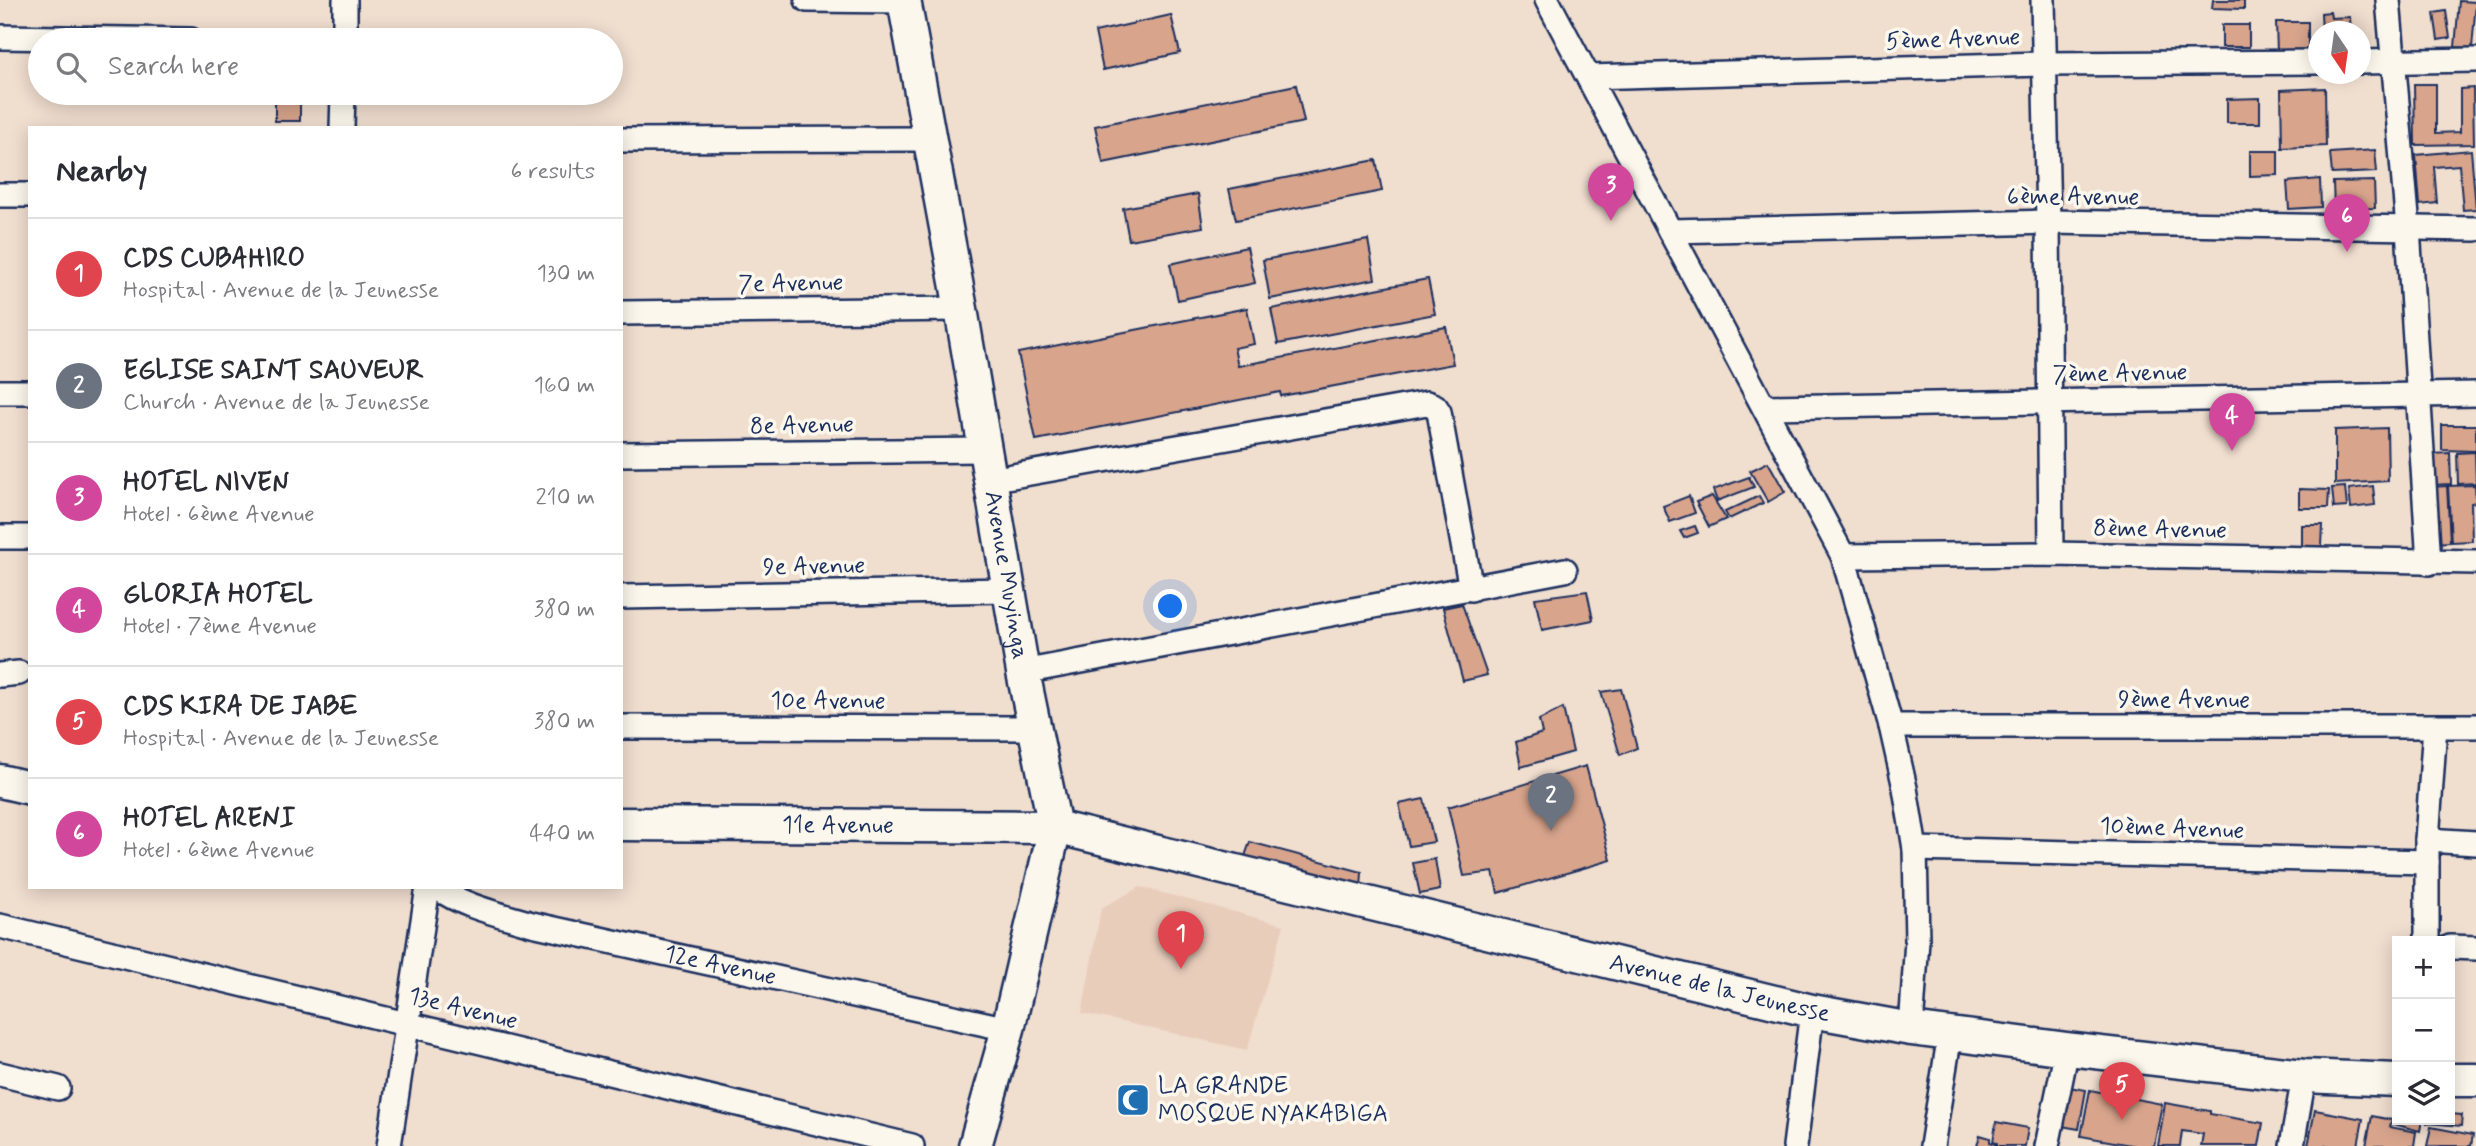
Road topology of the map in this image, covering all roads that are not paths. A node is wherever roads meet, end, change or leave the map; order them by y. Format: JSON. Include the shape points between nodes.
{"nodes":[{"id":1,"x":345,"y":0,"type":"edge"},
{"id":2,"x":807,"y":0,"type":"edge"},
{"id":3,"x":904,"y":0,"type":"edge"},
{"id":4,"x":1547,"y":0,"type":"edge"},
{"id":5,"x":2043,"y":0,"type":"edge"},
{"id":6,"x":2388,"y":0,"type":"edge"},
{"id":7,"x":345,"y":28,"type":"edge"},
{"id":8,"x":0,"y":37,"type":"edge"},
{"id":9,"x":28,"y":37,"type":"edge"},
{"id":10,"x":2476,"y":60,"type":"edge"},
{"id":11,"x":2308,"y":62,"type":"edge"},
{"id":12,"x":2371,"y":62,"type":"edge"},
{"id":13,"x":2395,"y":62,"type":"junction"},
{"id":14,"x":2043,"y":64,"type":"junction"},
{"id":15,"x":1589,"y":77,"type":"junction"},
{"id":16,"x":343,"y":105,"type":"edge"},
{"id":17,"x":342,"y":126,"type":"edge"},
{"id":18,"x":930,"y":139,"type":"junction"},
{"id":19,"x":623,"y":140,"type":"edge"},
{"id":20,"x":0,"y":195,"type":"edge"},
{"id":21,"x":28,"y":195,"type":"edge"},
{"id":22,"x":2048,"y":222,"type":"junction"},
{"id":23,"x":2408,"y":228,"type":"junction"},
{"id":24,"x":2476,"y":229,"type":"edge"},
{"id":25,"x":1670,"y":231,"type":"junction"},
{"id":26,"x":961,"y":309,"type":"junction"},
{"id":27,"x":623,"y":313,"type":"edge"},
{"id":28,"x":0,"y":392,"type":"edge"},
{"id":29,"x":28,"y":392,"type":"edge"},
{"id":30,"x":2417,"y":394,"type":"junction"},
{"id":31,"x":2476,"y":394,"type":"edge"},
{"id":32,"x":2049,"y":402,"type":"junction"},
{"id":33,"x":1765,"y":407,"type":"junction"},
{"id":34,"x":623,"y":454,"type":"edge"},
{"id":35,"x":987,"y":465,"type":"junction"},
{"id":36,"x":0,"y":537,"type":"edge"},
{"id":37,"x":28,"y":537,"type":"edge"},
{"id":38,"x":2051,"y":554,"type":"junction"},
{"id":39,"x":1843,"y":556,"type":"junction"},
{"id":40,"x":2476,"y":562,"type":"edge"},
{"id":41,"x":2429,"y":563,"type":"junction"},
{"id":42,"x":1565,"y":570,"type":"dead end"},
{"id":43,"x":1471,"y":589,"type":"junction"},
{"id":44,"x":1009,"y":590,"type":"junction"},
{"id":45,"x":623,"y":597,"type":"edge"},
{"id":46,"x":1023,"y":672,"type":"junction"},
{"id":47,"x":1891,"y":726,"type":"junction"},
{"id":48,"x":2435,"y":726,"type":"junction"},
{"id":49,"x":2476,"y":726,"type":"edge"},
{"id":50,"x":623,"y":727,"type":"edge"},
{"id":51,"x":1034,"y":727,"type":"junction"},
{"id":52,"x":0,"y":781,"type":"edge"},
{"id":53,"x":28,"y":788,"type":"edge"},
{"id":54,"x":623,"y":824,"type":"edge"},
{"id":55,"x":1055,"y":827,"type":"junction"},
{"id":56,"x":2476,"y":843,"type":"edge"},
{"id":57,"x":1915,"y":849,"type":"junction"},
{"id":58,"x":2427,"y":851,"type":"junction"},
{"id":59,"x":428,"y":889,"type":"edge"},
{"id":60,"x":439,"y":889,"type":"edge"},
{"id":61,"x":0,"y":926,"type":"edge"},
{"id":62,"x":2427,"y":936,"type":"edge"},
{"id":63,"x":2455,"y":947,"type":"edge"},
{"id":64,"x":2476,"y":948,"type":"edge"},
{"id":65,"x":1812,"y":1011,"type":"junction"},
{"id":66,"x":408,"y":1023,"type":"junction"},
{"id":67,"x":1008,"y":1029,"type":"junction"},
{"id":68,"x":1911,"y":1029,"type":"junction"},
{"id":69,"x":1950,"y":1034,"type":"junction"},
{"id":70,"x":2067,"y":1049,"type":"junction"},
{"id":71,"x":0,"y":1074,"type":"edge"},
{"id":72,"x":2304,"y":1076,"type":"junction"},
{"id":73,"x":2392,"y":1080,"type":"edge"},
{"id":74,"x":2455,"y":1080,"type":"edge"},
{"id":75,"x":2476,"y":1080,"type":"edge"},
{"id":76,"x":58,"y":1088,"type":"dead end"},
{"id":77,"x":389,"y":1146,"type":"edge"},
{"id":78,"x":912,"y":1146,"type":"edge"},
{"id":79,"x":975,"y":1146,"type":"edge"},
{"id":80,"x":1794,"y":1146,"type":"edge"},
{"id":81,"x":1932,"y":1146,"type":"edge"},
{"id":82,"x":2047,"y":1146,"type":"edge"},
{"id":83,"x":2291,"y":1146,"type":"edge"}],
"edges":[{"from":1,"to":7,"type":"street"},
{"from":2,"to":3,"type":"street"},
{"from":3,"to":18,"type":"street","name":"Avenue Muyinga"},
{"from":4,"to":15,"type":"street"},
{"from":5,"to":14,"type":"street"},
{"from":6,"to":13,"type":"street"},
{"from":8,"to":9,"type":"street"},
{"from":10,"to":13,"type":"street"},
{"from":11,"to":14,"type":"street","name":"5ème Avenue"},
{"from":12,"to":13,"type":"street"},
{"from":13,"to":23,"type":"street"},
{"from":14,"to":15,"type":"street","name":"5ème Avenue"},
{"from":14,"to":22,"type":"street"},
{"from":15,"to":25,"type":"street"},
{"from":16,"to":17,"type":"street"},
{"from":18,"to":19,"type":"street"},
{"from":18,"to":26,"type":"street","name":"Avenue Muyinga"},
{"from":20,"to":21,"type":"street"},
{"from":22,"to":23,"type":"street","name":"6ème Avenue"},
{"from":22,"to":25,"type":"street","name":"6ème Avenue"},
{"from":22,"to":32,"type":"street"},
{"from":23,"to":24,"type":"street","name":"6ème Avenue"},
{"from":23,"to":30,"type":"street"},
{"from":25,"to":33,"type":"street"},
{"from":26,"to":27,"type":"street","name":"7e Avenue"},
{"from":26,"to":35,"type":"street","name":"Avenue Muyinga"},
{"from":28,"to":29,"type":"street"},
{"from":30,"to":31,"type":"street","name":"7ème Avenue"},
{"from":30,"to":32,"type":"street","name":"7ème Avenue"},
{"from":30,"to":41,"type":"street"},
{"from":32,"to":33,"type":"street","name":"7ème Avenue"},
{"from":32,"to":38,"type":"street"},
{"from":33,"to":39,"type":"street"},
{"from":34,"to":35,"type":"street","name":"8e Avenue"},
{"from":35,"to":43,"type":"street","name":"8e Avenue","via":[[1427,403],[1439,412]]},
{"from":35,"to":44,"type":"street","name":"Avenue Muyinga"},
{"from":36,"to":37,"type":"street"},
{"from":38,"to":39,"type":"street","name":"8ème Avenue"},
{"from":38,"to":41,"type":"street","name":"8ème Avenue"},
{"from":39,"to":47,"type":"street"},
{"from":40,"to":41,"type":"street","name":"8ème Avenue"},
{"from":42,"to":43,"type":"street"},
{"from":43,"to":46,"type":"street"},
{"from":44,"to":45,"type":"street","name":"9e Avenue"},
{"from":44,"to":46,"type":"street","name":"Avenue Muyinga"},
{"from":46,"to":51,"type":"street","name":"Avenue Muyinga"},
{"from":47,"to":48,"type":"street","name":"9ème Avenue"},
{"from":47,"to":57,"type":"street"},
{"from":48,"to":49,"type":"street","name":"9ème Avenue"},
{"from":48,"to":58,"type":"street"},
{"from":50,"to":51,"type":"street","name":"10e Avenue"},
{"from":51,"to":55,"type":"street","name":"Avenue Muyinga"},
{"from":52,"to":53,"type":"street"},
{"from":54,"to":55,"type":"street","name":"11e Avenue"},
{"from":55,"to":65,"type":"street","name":"Avenue de la Jeunesse"},
{"from":55,"to":67,"type":"street","name":"Avenue Muyinga"},
{"from":56,"to":58,"type":"street","name":"10ème Avenue"},
{"from":57,"to":58,"type":"street","name":"10ème Avenue"},
{"from":57,"to":68,"type":"street","via":[[1917,940]]},
{"from":58,"to":62,"type":"street"},
{"from":59,"to":66,"type":"street"},
{"from":60,"to":67,"type":"street","name":"12e Avenue","via":[[470,906],[532,924]]},
{"from":61,"to":66,"type":"street","name":"13e Avenue"},
{"from":63,"to":64,"type":"street"},
{"from":65,"to":68,"type":"street","name":"Avenue de la Jeunesse"},
{"from":65,"to":80,"type":"street"},
{"from":66,"to":77,"type":"street"},
{"from":66,"to":78,"type":"street","name":"13e Avenue"},
{"from":67,"to":79,"type":"street","name":"Avenue Muyinga"},
{"from":68,"to":69,"type":"street","name":"Avenue de la Jeunesse"},
{"from":69,"to":70,"type":"street","name":"Avenue de la Jeunesse"},
{"from":69,"to":81,"type":"street"},
{"from":70,"to":72,"type":"street","name":"Avenue de la Jeunesse"},
{"from":70,"to":82,"type":"street"},
{"from":71,"to":76,"type":"street"},
{"from":72,"to":73,"type":"street","name":"Avenue de la Jeunesse"},
{"from":72,"to":83,"type":"street"},
{"from":74,"to":75,"type":"street"}]}
